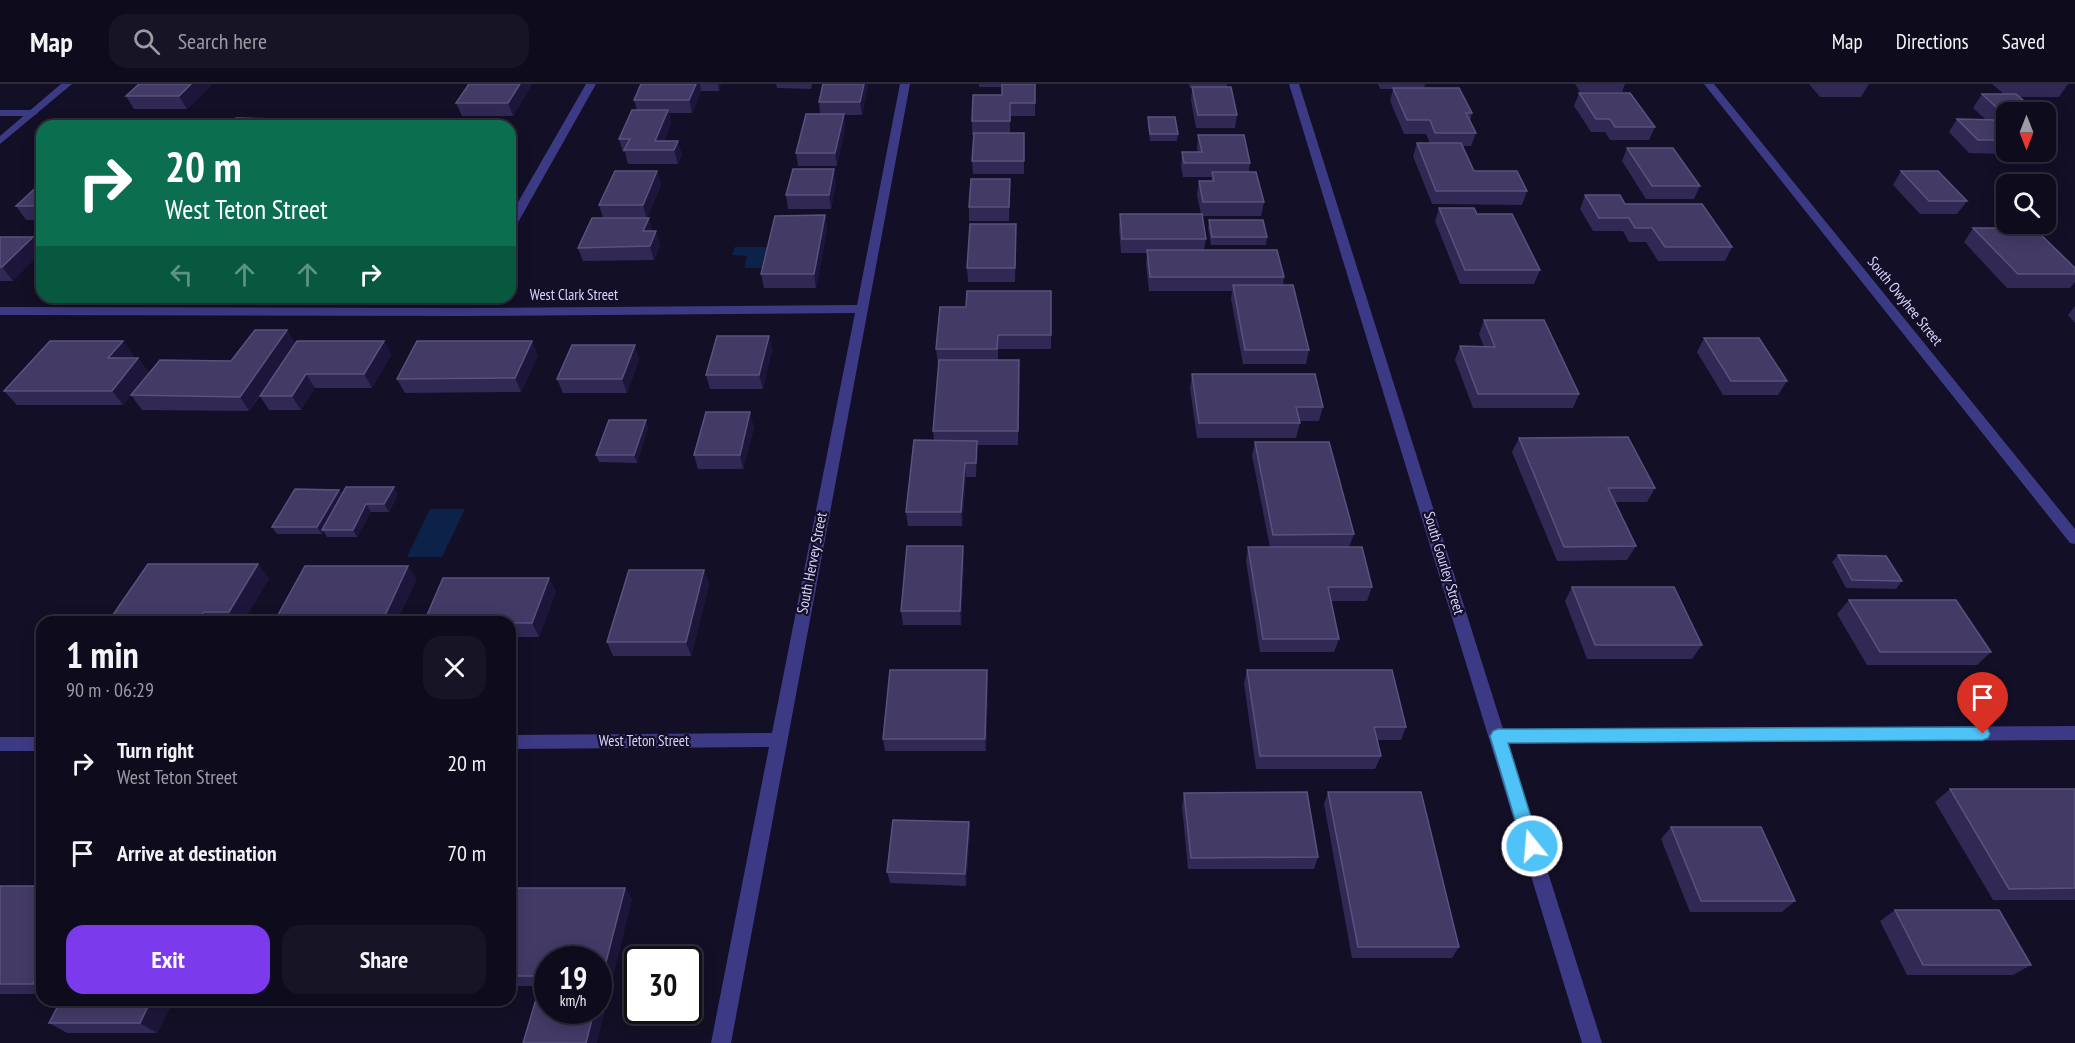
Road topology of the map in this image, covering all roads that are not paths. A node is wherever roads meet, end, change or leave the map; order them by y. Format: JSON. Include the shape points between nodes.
{"nodes":[{"id":1,"x":67,"y":84,"type":"edge"},
{"id":2,"x":591,"y":84,"type":"edge"},
{"id":3,"x":905,"y":84,"type":"edge"},
{"id":4,"x":1294,"y":84,"type":"edge"},
{"id":5,"x":1709,"y":84,"type":"edge"},
{"id":6,"x":0,"y":113,"type":"edge"},
{"id":7,"x":33,"y":113,"type":"junction"},
{"id":8,"x":0,"y":141,"type":"edge"},
{"id":9,"x":516,"y":215,"type":"edge"},
{"id":10,"x":466,"y":303,"type":"edge"},
{"id":11,"x":861,"y":309,"type":"junction"},
{"id":12,"x":0,"y":311,"type":"edge"},
{"id":13,"x":461,"y":312,"type":"junction"},
{"id":14,"x":2075,"y":539,"type":"edge"},
{"id":15,"x":2075,"y":733,"type":"edge"},
{"id":16,"x":1498,"y":736,"type":"junction"},
{"id":17,"x":778,"y":740,"type":"junction"},
{"id":18,"x":516,"y":742,"type":"edge"},
{"id":19,"x":0,"y":744,"type":"edge"},
{"id":20,"x":36,"y":744,"type":"edge"},
{"id":21,"x":721,"y":1043,"type":"edge"},
{"id":22,"x":1592,"y":1043,"type":"edge"}],
"edges":[{"from":1,"to":7,"type":"street"},
{"from":2,"to":9,"type":"street"},
{"from":3,"to":11,"type":"street","name":"South Hervey Street"},
{"from":4,"to":16,"type":"street","name":"South Gourley Street"},
{"from":5,"to":14,"type":"street","name":"South Owyhee Street"},
{"from":6,"to":7,"type":"street"},
{"from":7,"to":8,"type":"street"},
{"from":10,"to":13,"type":"street"},
{"from":11,"to":13,"type":"street","name":"West Clark Street"},
{"from":11,"to":17,"type":"street","name":"South Hervey Street"},
{"from":12,"to":13,"type":"street","name":"West Clark Street"},
{"from":15,"to":16,"type":"street"},
{"from":16,"to":22,"type":"street","name":"South Gourley Street"},
{"from":17,"to":18,"type":"street","name":"West Teton Street"},
{"from":17,"to":21,"type":"street","name":"South Hervey Street"},
{"from":19,"to":20,"type":"street"}]}
